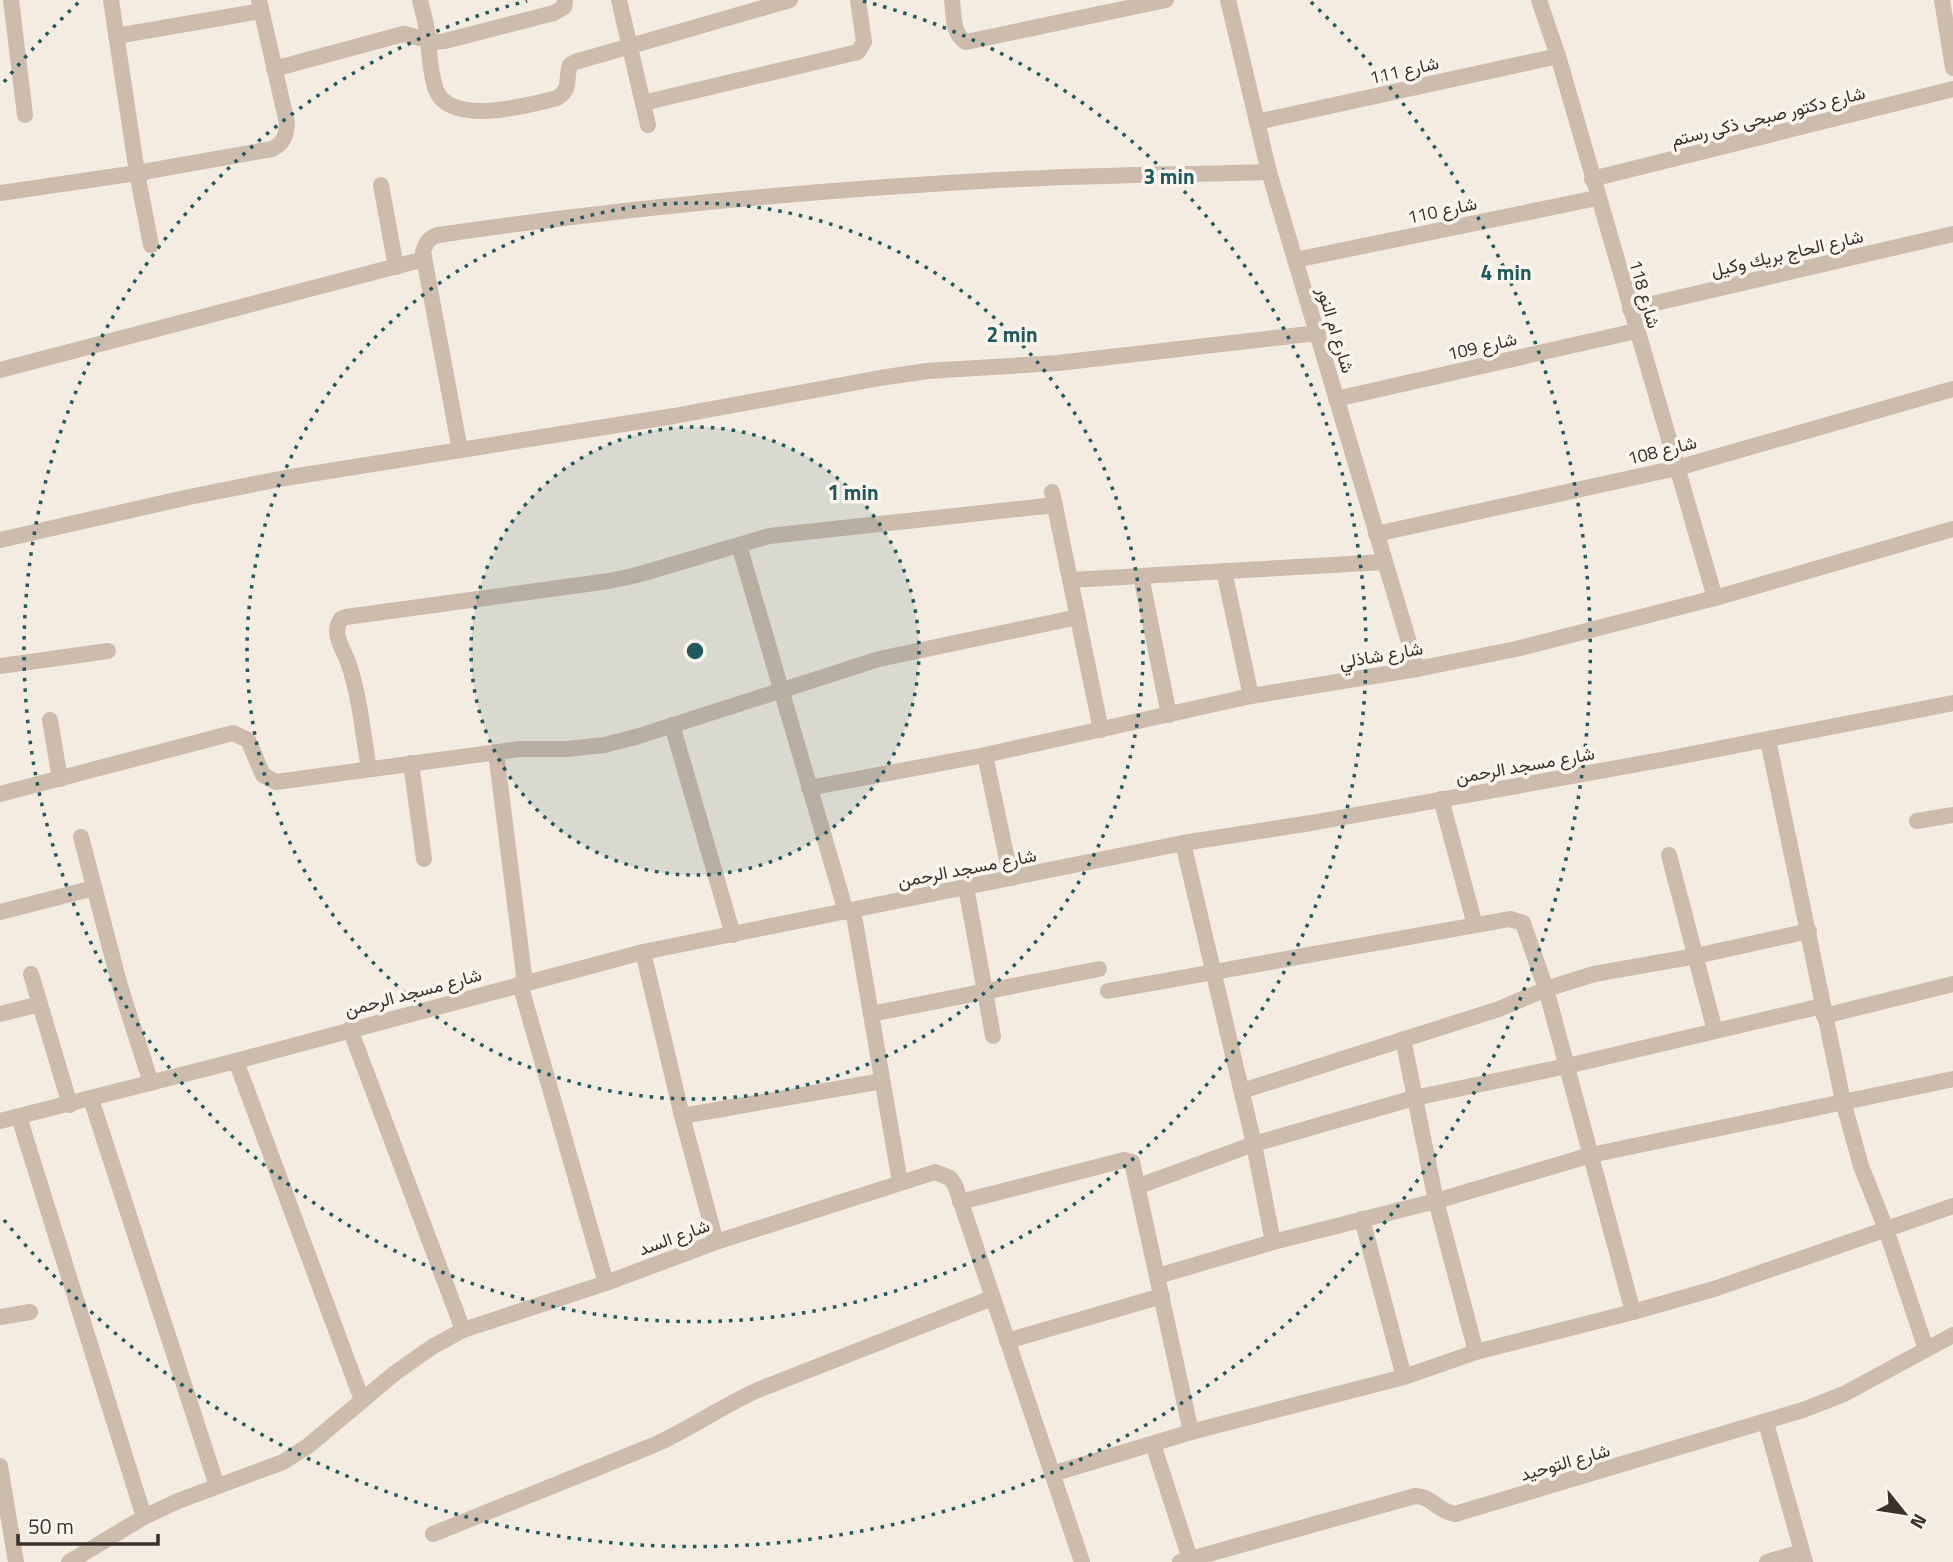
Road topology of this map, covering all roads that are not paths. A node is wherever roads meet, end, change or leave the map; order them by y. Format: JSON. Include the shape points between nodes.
{"nodes":[{"id":1,"x":11,"y":0,"type":"edge"},
{"id":2,"x":111,"y":0,"type":"edge"},
{"id":3,"x":420,"y":0,"type":"edge"},
{"id":4,"x":565,"y":0,"type":"edge"},
{"id":5,"x":619,"y":0,"type":"edge"},
{"id":6,"x":790,"y":0,"type":"edge"},
{"id":7,"x":858,"y":0,"type":"edge"},
{"id":8,"x":952,"y":0,"type":"edge"},
{"id":9,"x":1166,"y":0,"type":"edge"},
{"id":10,"x":1228,"y":0,"type":"edge"},
{"id":11,"x":1540,"y":0,"type":"edge"},
{"id":12,"x":1942,"y":0,"type":"edge"},
{"id":13,"x":260,"y":5,"type":"edge"},
{"id":14,"x":730,"y":8,"type":"edge"},
{"id":15,"x":116,"y":36,"type":"junction"},
{"id":16,"x":428,"y":42,"type":"junction"},
{"id":17,"x":630,"y":46,"type":"junction"},
{"id":18,"x":1558,"y":55,"type":"junction"},
{"id":19,"x":1953,"y":68,"type":"edge"},
{"id":20,"x":274,"y":69,"type":"junction"},
{"id":21,"x":1953,"y":89,"type":"edge"},
{"id":22,"x":643,"y":103,"type":"junction"},
{"id":23,"x":25,"y":115,"type":"dead end"},
{"id":24,"x":1257,"y":122,"type":"junction"},
{"id":25,"x":648,"y":124,"type":"dead end"},
{"id":26,"x":1269,"y":172,"type":"junction"},
{"id":27,"x":137,"y":173,"type":"junction"},
{"id":28,"x":1592,"y":179,"type":"junction"},
{"id":29,"x":380,"y":185,"type":"dead end"},
{"id":30,"x":0,"y":193,"type":"edge"},
{"id":31,"x":1597,"y":198,"type":"junction"},
{"id":32,"x":1953,"y":234,"type":"edge"},
{"id":33,"x":150,"y":245,"type":"dead end"},
{"id":34,"x":424,"y":259,"type":"junction"},
{"id":35,"x":1295,"y":260,"type":"junction"},
{"id":36,"x":396,"y":267,"type":"junction"},
{"id":37,"x":1630,"y":309,"type":"junction"},
{"id":38,"x":1636,"y":331,"type":"junction"},
{"id":39,"x":1318,"y":333,"type":"junction"},
{"id":40,"x":0,"y":370,"type":"edge"},
{"id":41,"x":1953,"y":389,"type":"edge"},
{"id":42,"x":1336,"y":399,"type":"junction"},
{"id":43,"x":460,"y":450,"type":"junction"},
{"id":44,"x":1677,"y":468,"type":"junction"},
{"id":45,"x":1953,"y":529,"type":"edge"},
{"id":46,"x":1376,"y":534,"type":"junction"},
{"id":47,"x":0,"y":540,"type":"edge"},
{"id":48,"x":739,"y":545,"type":"junction"},
{"id":49,"x":1384,"y":562,"type":"junction"},
{"id":50,"x":1224,"y":571,"type":"junction"},
{"id":51,"x":1141,"y":576,"type":"junction"},
{"id":52,"x":1070,"y":580,"type":"junction"},
{"id":53,"x":1715,"y":598,"type":"junction"},
{"id":54,"x":1078,"y":617,"type":"junction"},
{"id":55,"x":108,"y":651,"type":"dead end"},
{"id":56,"x":0,"y":666,"type":"edge"},
{"id":57,"x":1417,"y":669,"type":"junction"},
{"id":58,"x":780,"y":689,"type":"junction"},
{"id":59,"x":1251,"y":696,"type":"junction"},
{"id":60,"x":1953,"y":703,"type":"edge"},
{"id":61,"x":1169,"y":715,"type":"junction"},
{"id":62,"x":50,"y":720,"type":"dead end"},
{"id":63,"x":672,"y":725,"type":"junction"},
{"id":64,"x":1101,"y":730,"type":"junction"},
{"id":65,"x":1768,"y":740,"type":"junction"},
{"id":66,"x":496,"y":752,"type":"junction"},
{"id":67,"x":985,"y":755,"type":"junction"},
{"id":68,"x":411,"y":763,"type":"junction"},
{"id":69,"x":369,"y":769,"type":"junction"},
{"id":70,"x":60,"y":779,"type":"junction"},
{"id":71,"x":809,"y":788,"type":"junction"},
{"id":72,"x":0,"y":794,"type":"edge"},
{"id":73,"x":1441,"y":800,"type":"junction"},
{"id":74,"x":1953,"y":815,"type":"edge"},
{"id":75,"x":1917,"y":821,"type":"dead end"},
{"id":76,"x":81,"y":837,"type":"dead end"},
{"id":77,"x":1183,"y":844,"type":"junction"},
{"id":78,"x":1669,"y":855,"type":"dead end"},
{"id":79,"x":424,"y":859,"type":"dead end"},
{"id":80,"x":1011,"y":878,"type":"junction"},
{"id":81,"x":966,"y":887,"type":"junction"},
{"id":82,"x":93,"y":888,"type":"junction"},
{"id":83,"x":849,"y":911,"type":"junction"},
{"id":84,"x":0,"y":912,"type":"edge"},
{"id":85,"x":1475,"y":925,"type":"junction"},
{"id":86,"x":1809,"y":931,"type":"junction"},
{"id":87,"x":733,"y":935,"type":"junction"},
{"id":88,"x":643,"y":952,"type":"junction"},
{"id":89,"x":1696,"y":956,"type":"junction"},
{"id":90,"x":1099,"y":969,"type":"dead end"},
{"id":91,"x":1214,"y":973,"type":"junction"},
{"id":92,"x":31,"y":974,"type":"dead end"},
{"id":93,"x":522,"y":984,"type":"junction"},
{"id":94,"x":1953,"y":984,"type":"edge"},
{"id":95,"x":1546,"y":989,"type":"junction"},
{"id":96,"x":1108,"y":991,"type":"dead end"},
{"id":97,"x":985,"y":992,"type":"junction"},
{"id":98,"x":40,"y":1004,"type":"junction"},
{"id":99,"x":1823,"y":1011,"type":"junction"},
{"id":100,"x":0,"y":1014,"type":"edge"},
{"id":101,"x":871,"y":1014,"type":"junction"},
{"id":102,"x":350,"y":1029,"type":"junction"},
{"id":103,"x":1715,"y":1031,"type":"junction"},
{"id":104,"x":993,"y":1036,"type":"dead end"},
{"id":105,"x":1403,"y":1040,"type":"junction"},
{"id":106,"x":236,"y":1061,"type":"junction"},
{"id":107,"x":1567,"y":1066,"type":"junction"},
{"id":108,"x":1953,"y":1079,"type":"edge"},
{"id":109,"x":882,"y":1081,"type":"junction"},
{"id":110,"x":151,"y":1083,"type":"junction"},
{"id":111,"x":1242,"y":1091,"type":"junction"},
{"id":112,"x":1414,"y":1098,"type":"junction"},
{"id":113,"x":91,"y":1099,"type":"junction"},
{"id":114,"x":1843,"y":1101,"type":"junction"},
{"id":115,"x":70,"y":1105,"type":"junction"},
{"id":116,"x":682,"y":1116,"type":"junction"},
{"id":117,"x":19,"y":1117,"type":"junction"},
{"id":118,"x":0,"y":1121,"type":"edge"},
{"id":119,"x":1254,"y":1144,"type":"junction"},
{"id":120,"x":1591,"y":1155,"type":"junction"},
{"id":121,"x":900,"y":1182,"type":"junction"},
{"id":122,"x":1139,"y":1186,"type":"junction"},
{"id":123,"x":1436,"y":1201,"type":"junction"},
{"id":124,"x":960,"y":1202,"type":"junction"},
{"id":125,"x":1953,"y":1206,"type":"edge"},
{"id":126,"x":1362,"y":1219,"type":"junction"},
{"id":127,"x":1886,"y":1229,"type":"junction"},
{"id":128,"x":716,"y":1242,"type":"junction"},
{"id":129,"x":1273,"y":1242,"type":"junction"},
{"id":130,"x":1158,"y":1276,"type":"junction"},
{"id":131,"x":606,"y":1283,"type":"junction"},
{"id":132,"x":1162,"y":1296,"type":"junction"},
{"id":133,"x":992,"y":1298,"type":"junction"},
{"id":134,"x":30,"y":1312,"type":"dead end"},
{"id":135,"x":1633,"y":1312,"type":"junction"},
{"id":136,"x":0,"y":1317,"type":"edge"},
{"id":137,"x":463,"y":1330,"type":"junction"},
{"id":138,"x":1953,"y":1335,"type":"edge"},
{"id":139,"x":1007,"y":1341,"type":"junction"},
{"id":140,"x":1926,"y":1349,"type":"junction"},
{"id":141,"x":1476,"y":1352,"type":"junction"},
{"id":142,"x":1404,"y":1377,"type":"junction"},
{"id":143,"x":362,"y":1400,"type":"junction"},
{"id":144,"x":1766,"y":1423,"type":"junction"},
{"id":145,"x":1191,"y":1432,"type":"junction"},
{"id":146,"x":1153,"y":1444,"type":"junction"},
{"id":147,"x":0,"y":1466,"type":"edge"},
{"id":148,"x":1052,"y":1474,"type":"junction"},
{"id":149,"x":217,"y":1486,"type":"junction"},
{"id":150,"x":144,"y":1517,"type":"junction"},
{"id":151,"x":433,"y":1534,"type":"dead end"},
{"id":152,"x":1803,"y":1557,"type":"edge"},
{"id":153,"x":1187,"y":1561,"type":"edge"},
{"id":154,"x":16,"y":1562,"type":"edge"},
{"id":155,"x":69,"y":1562,"type":"edge"},
{"id":156,"x":1082,"y":1562,"type":"edge"},
{"id":157,"x":1767,"y":1562,"type":"edge"}],
"edges":[{"from":1,"to":23,"type":"street"},
{"from":2,"to":15,"type":"street"},
{"from":3,"to":16,"type":"street"},
{"from":4,"to":16,"type":"street","via":[[564,7],[554,13]]},
{"from":5,"to":17,"type":"street"},
{"from":6,"to":14,"type":"street"},
{"from":7,"to":22,"type":"street","via":[[864,43],[858,52]]},
{"from":8,"to":9,"type":"street","via":[[956,31],[966,42]]},
{"from":10,"to":24,"type":"street","name":"شارع ام النور"},
{"from":11,"to":18,"type":"street","name":"شارع 118"},
{"from":12,"to":19,"type":"street"},
{"from":13,"to":15,"type":"street"},
{"from":13,"to":20,"type":"street"},
{"from":14,"to":17,"type":"street"},
{"from":15,"to":27,"type":"street"},
{"from":16,"to":17,"type":"street","via":[[429,67],[438,94],[455,106],[481,111],[557,98],[569,86],[570,65]]},
{"from":16,"to":20,"type":"street","via":[[403,34]]},
{"from":17,"to":22,"type":"street"},
{"from":18,"to":24,"type":"street","name":"شارع 111"},
{"from":18,"to":28,"type":"street","name":"شارع 118"},
{"from":20,"to":27,"type":"street","via":[[287,123],[281,145]]},
{"from":21,"to":28,"type":"street","name":"شارع دكتور صبحى ذكى رستم"},
{"from":22,"to":25,"type":"street"},
{"from":24,"to":26,"type":"street","name":"شارع ام النور"},
{"from":26,"to":34,"type":"street","via":[[983,181],[684,204],[438,235],[425,244]]},
{"from":26,"to":35,"type":"street","name":"شارع ام النور"},
{"from":27,"to":30,"type":"street"},
{"from":27,"to":33,"type":"street"},
{"from":28,"to":31,"type":"street","name":"شارع 118"},
{"from":29,"to":36,"type":"street"},
{"from":31,"to":35,"type":"street","name":"شارع 110"},
{"from":31,"to":37,"type":"street","name":"شارع 118"},
{"from":32,"to":37,"type":"street","name":"شارع الحاج بريك وكيل"},
{"from":34,"to":36,"type":"street"},
{"from":34,"to":43,"type":"street"},
{"from":35,"to":39,"type":"street","name":"شارع ام النور"},
{"from":36,"to":40,"type":"street"},
{"from":37,"to":38,"type":"street","name":"شارع 118"},
{"from":38,"to":42,"type":"street","name":"شارع 109"},
{"from":38,"to":44,"type":"street","name":"شارع 118"},
{"from":39,"to":42,"type":"street","name":"شارع ام النور"},
{"from":39,"to":43,"type":"street","via":[[1058,363],[927,371]]},
{"from":41,"to":44,"type":"street","name":"شارع 108"},
{"from":42,"to":46,"type":"street","name":"شارع ام النور"},
{"from":43,"to":47,"type":"street","via":[[271,480]]},
{"from":44,"to":46,"type":"street","name":"شارع 108"},
{"from":44,"to":53,"type":"street","name":"شارع 118"},
{"from":45,"to":53,"type":"street","name":"شارع شاذلي"},
{"from":46,"to":49,"type":"street","name":"شارع ام النور"},
{"from":48,"to":52,"type":"street","via":[[769,536],[1054,499]]},
{"from":48,"to":58,"type":"street"},
{"from":48,"to":69,"type":"street","via":[[609,581],[341,619],[339,641],[352,675]]},
{"from":49,"to":50,"type":"street"},
{"from":49,"to":57,"type":"street","name":"شارع ام النور"},
{"from":50,"to":51,"type":"street"},
{"from":50,"to":59,"type":"street"},
{"from":51,"to":52,"type":"street"},
{"from":51,"to":61,"type":"street"},
{"from":52,"to":54,"type":"street"},
{"from":53,"to":57,"type":"street","name":"شارع شاذلي"},
{"from":54,"to":58,"type":"street","via":[[878,659]]},
{"from":54,"to":64,"type":"street"},
{"from":55,"to":56,"type":"street"},
{"from":57,"to":59,"type":"street","name":"شارع شاذلي"},
{"from":58,"to":63,"type":"street"},
{"from":58,"to":71,"type":"street"},
{"from":59,"to":61,"type":"street","name":"شارع شاذلي"},
{"from":60,"to":65,"type":"street","name":"شارع مسجد الرحمن"},
{"from":61,"to":64,"type":"street","name":"شارع شاذلي"},
{"from":62,"to":70,"type":"street"},
{"from":63,"to":66,"type":"street","via":[[604,745]]},
{"from":63,"to":87,"type":"street"},
{"from":64,"to":67,"type":"street","name":"شارع شاذلي"},
{"from":65,"to":73,"type":"street","name":"شارع مسجد الرحمن"},
{"from":65,"to":86,"type":"street"},
{"from":66,"to":68,"type":"street"},
{"from":66,"to":93,"type":"street"},
{"from":67,"to":71,"type":"street","name":"شارع شاذلي"},
{"from":67,"to":80,"type":"street"},
{"from":68,"to":69,"type":"street"},
{"from":68,"to":79,"type":"street"},
{"from":69,"to":70,"type":"street","via":[[276,782],[263,775],[248,740],[233,733]]},
{"from":70,"to":72,"type":"street"},
{"from":71,"to":83,"type":"street"},
{"from":73,"to":77,"type":"street","name":"شارع مسجد الرحمن"},
{"from":73,"to":85,"type":"street"},
{"from":74,"to":75,"type":"street"},
{"from":76,"to":82,"type":"street"},
{"from":77,"to":80,"type":"street","name":"شارع مسجد الرحمن"},
{"from":77,"to":91,"type":"street"},
{"from":78,"to":89,"type":"street"},
{"from":80,"to":81,"type":"street","name":"شارع مسجد الرحمن"},
{"from":81,"to":83,"type":"street","name":"شارع مسجد الرحمن"},
{"from":81,"to":97,"type":"street"},
{"from":82,"to":84,"type":"street"},
{"from":82,"to":110,"type":"street"},
{"from":83,"to":87,"type":"street","name":"شارع مسجد الرحمن"},
{"from":83,"to":101,"type":"street"},
{"from":85,"to":91,"type":"street"},
{"from":85,"to":95,"type":"street","via":[[1510,919],[1523,923]]},
{"from":86,"to":89,"type":"street"},
{"from":86,"to":99,"type":"street"},
{"from":87,"to":88,"type":"street","name":"شارع مسجد الرحمن"},
{"from":88,"to":93,"type":"street","name":"شارع مسجد الرحمن"},
{"from":88,"to":116,"type":"street"},
{"from":89,"to":95,"type":"street","via":[[1605,971]]},
{"from":89,"to":103,"type":"street"},
{"from":90,"to":97,"type":"street"},
{"from":91,"to":96,"type":"street"},
{"from":91,"to":111,"type":"street"},
{"from":92,"to":98,"type":"street"},
{"from":93,"to":102,"type":"street","name":"شارع مسجد الرحمن"},
{"from":93,"to":131,"type":"street"},
{"from":94,"to":99,"type":"street"},
{"from":95,"to":105,"type":"street"},
{"from":95,"to":107,"type":"street"},
{"from":97,"to":101,"type":"street"},
{"from":97,"to":104,"type":"street"},
{"from":98,"to":100,"type":"street"},
{"from":98,"to":115,"type":"street"},
{"from":99,"to":103,"type":"street"},
{"from":99,"to":114,"type":"street"},
{"from":101,"to":109,"type":"street"},
{"from":102,"to":106,"type":"street","name":"شارع مسجد الرحمن"},
{"from":102,"to":137,"type":"street"},
{"from":103,"to":107,"type":"street"},
{"from":105,"to":111,"type":"street"},
{"from":105,"to":112,"type":"street"},
{"from":106,"to":110,"type":"street","name":"شارع مسجد الرحمن"},
{"from":106,"to":143,"type":"street"},
{"from":107,"to":112,"type":"street"},
{"from":107,"to":120,"type":"street"},
{"from":108,"to":114,"type":"street"},
{"from":109,"to":116,"type":"street"},
{"from":109,"to":121,"type":"street"},
{"from":110,"to":113,"type":"street","name":"شارع مسجد الرحمن"},
{"from":111,"to":119,"type":"street"},
{"from":112,"to":119,"type":"street"},
{"from":112,"to":123,"type":"street"},
{"from":113,"to":115,"type":"street","name":"شارع مسجد الرحمن"},
{"from":113,"to":149,"type":"street"},
{"from":114,"to":120,"type":"street"},
{"from":114,"to":127,"type":"street","via":[[1861,1166]]},
{"from":115,"to":117,"type":"street","name":"شارع مسجد الرحمن"},
{"from":116,"to":128,"type":"street"},
{"from":117,"to":118,"type":"street","name":"شارع مسجد الرحمن"},
{"from":117,"to":150,"type":"street"},
{"from":119,"to":122,"type":"street"},
{"from":119,"to":129,"type":"street"},
{"from":120,"to":123,"type":"street"},
{"from":120,"to":135,"type":"street"},
{"from":121,"to":124,"type":"street","name":"شارع السد","via":[[927,1173],[943,1174],[955,1185]]},
{"from":121,"to":128,"type":"street","name":"شارع السد"},
{"from":122,"to":124,"type":"street","via":[[1134,1165],[1124,1160]]},
{"from":122,"to":130,"type":"street"},
{"from":123,"to":126,"type":"street"},
{"from":123,"to":141,"type":"street"},
{"from":124,"to":133,"type":"street","name":"شارع السد"},
{"from":125,"to":127,"type":"street"},
{"from":126,"to":129,"type":"street"},
{"from":126,"to":142,"type":"street"},
{"from":127,"to":135,"type":"street"},
{"from":127,"to":140,"type":"street"},
{"from":128,"to":131,"type":"street","name":"شارع السد"},
{"from":129,"to":130,"type":"street"},
{"from":130,"to":132,"type":"street"},
{"from":131,"to":137,"type":"street","name":"شارع السد"},
{"from":132,"to":139,"type":"street"},
{"from":132,"to":145,"type":"street"},
{"from":133,"to":139,"type":"street","name":"شارع السد"},
{"from":133,"to":151,"type":"street","via":[[758,1390],[654,1445]]},
{"from":134,"to":136,"type":"street"},
{"from":135,"to":141,"type":"street"},
{"from":137,"to":143,"type":"street","name":"شارع السد"},
{"from":138,"to":140,"type":"street","name":"شارع التوحيد"},
{"from":139,"to":148,"type":"street","name":"شارع السد"},
{"from":140,"to":144,"type":"street","name":"شارع التوحيد","via":[[1844,1394]]},
{"from":141,"to":142,"type":"street"},
{"from":142,"to":145,"type":"street"},
{"from":143,"to":149,"type":"street","name":"شارع السد","via":[[283,1462]]},
{"from":144,"to":152,"type":"street"},
{"from":144,"to":153,"type":"street","name":"شارع التوحيد","via":[[1455,1514],[1441,1510],[1431,1499],[1415,1496]]},
{"from":145,"to":146,"type":"street"},
{"from":146,"to":148,"type":"street"},
{"from":146,"to":153,"type":"street"},
{"from":147,"to":154,"type":"street"},
{"from":148,"to":156,"type":"street","name":"شارع السد"},
{"from":149,"to":150,"type":"street","name":"شارع السد"},
{"from":150,"to":155,"type":"street","name":"شارع السد"},
{"from":152,"to":157,"type":"street"}]}
